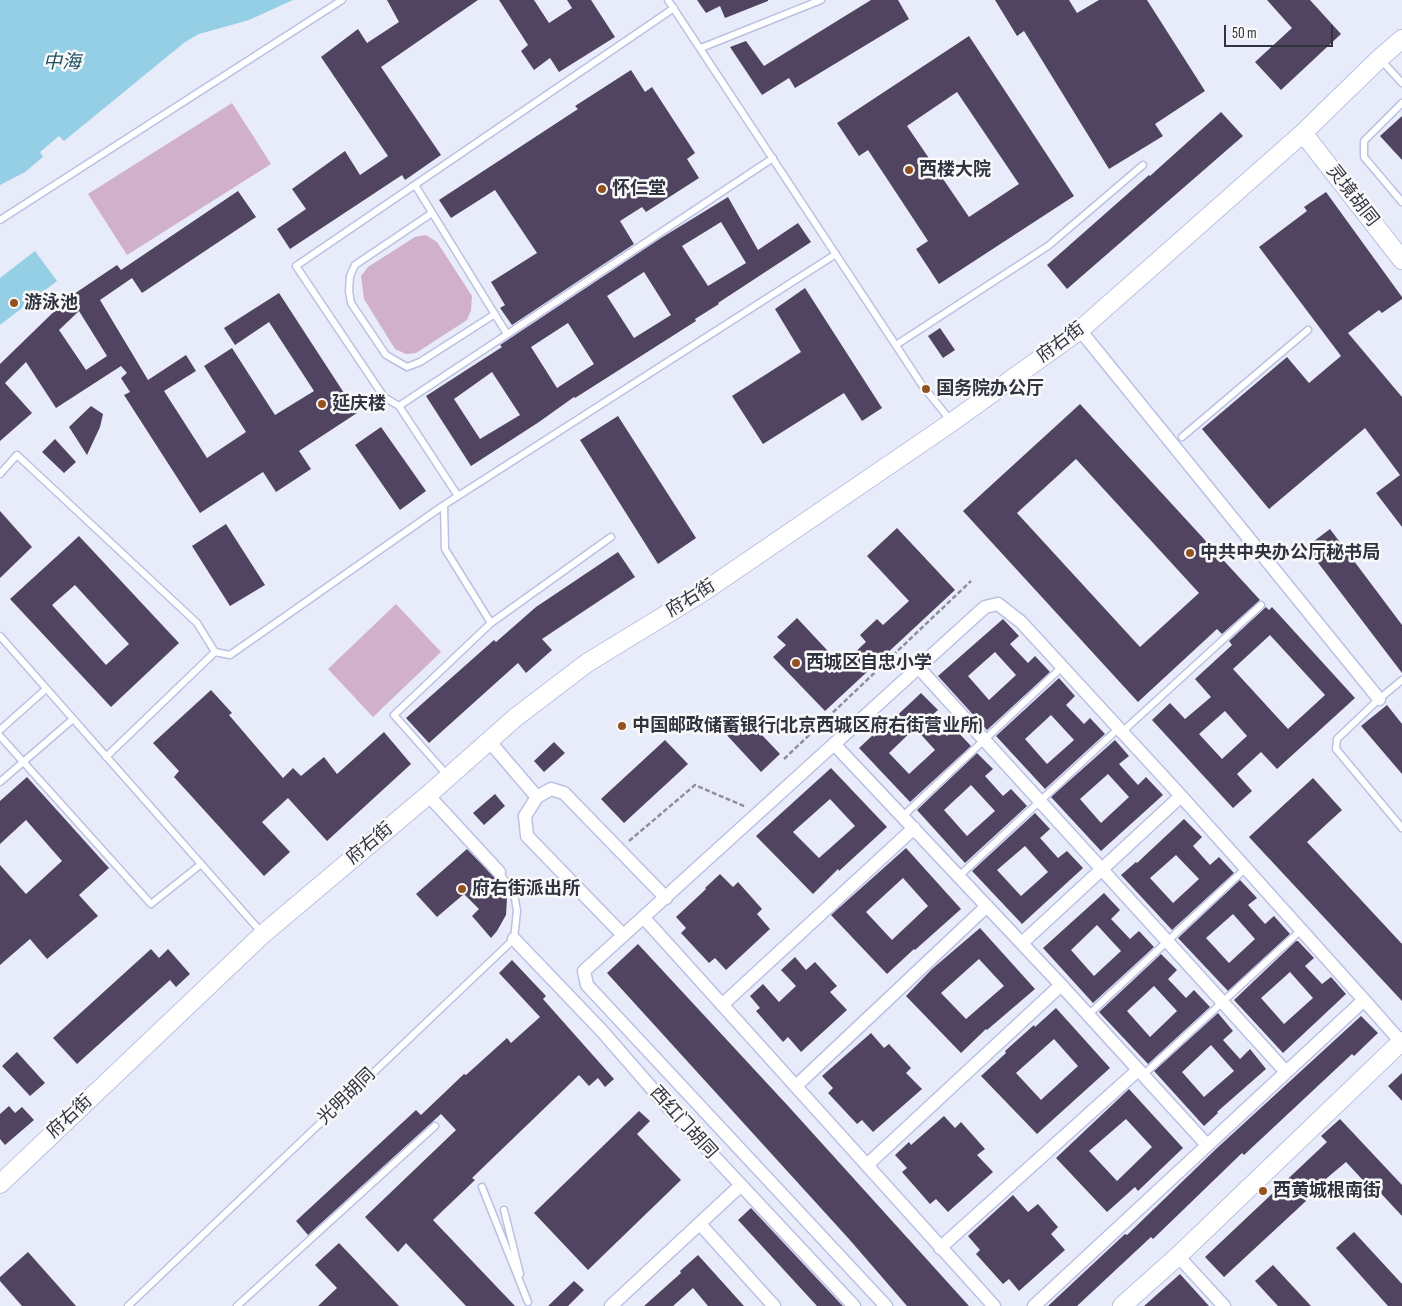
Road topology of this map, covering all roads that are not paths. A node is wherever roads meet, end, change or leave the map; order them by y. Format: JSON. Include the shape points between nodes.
{"nodes":[{"id":1,"x":342,"y":0,"type":"edge"},
{"id":2,"x":668,"y":0,"type":"edge"},
{"id":3,"x":822,"y":0,"type":"edge"},
{"id":4,"x":674,"y":8,"type":"junction"},
{"id":5,"x":1402,"y":39,"type":"edge"},
{"id":6,"x":701,"y":48,"type":"junction"},
{"id":7,"x":1380,"y":58,"type":"junction"},
{"id":8,"x":1402,"y":83,"type":"edge"},
{"id":9,"x":1402,"y":103,"type":"edge"},
{"id":10,"x":1303,"y":133,"type":"junction"},
{"id":11,"x":773,"y":158,"type":"junction"},
{"id":12,"x":1143,"y":165,"type":"dead end"},
{"id":13,"x":415,"y":185,"type":"junction"},
{"id":14,"x":1402,"y":202,"type":"edge"},
{"id":15,"x":432,"y":213,"type":"junction"},
{"id":16,"x":0,"y":220,"type":"edge"},
{"id":17,"x":836,"y":254,"type":"junction"},
{"id":18,"x":1402,"y":260,"type":"edge"},
{"id":19,"x":494,"y":314,"type":"junction"},
{"id":20,"x":1080,"y":330,"type":"junction"},
{"id":21,"x":1308,"y":330,"type":"dead end"},
{"id":22,"x":507,"y":334,"type":"junction"},
{"id":23,"x":896,"y":345,"type":"junction"},
{"id":24,"x":399,"y":406,"type":"junction"},
{"id":25,"x":952,"y":422,"type":"junction"},
{"id":26,"x":1182,"y":438,"type":"dead end"},
{"id":27,"x":0,"y":474,"type":"edge"},
{"id":28,"x":458,"y":496,"type":"junction"},
{"id":29,"x":444,"y":505,"type":"junction"},
{"id":30,"x":611,"y":537,"type":"dead end"},
{"id":31,"x":1260,"y":605,"type":"dead end"},
{"id":32,"x":491,"y":622,"type":"junction"},
{"id":33,"x":0,"y":636,"type":"edge"},
{"id":34,"x":215,"y":652,"type":"junction"},
{"id":35,"x":918,"y":667,"type":"junction"},
{"id":36,"x":1062,"y":667,"type":"junction"},
{"id":37,"x":1402,"y":680,"type":"edge"},
{"id":38,"x":46,"y":689,"type":"junction"},
{"id":39,"x":1379,"y":699,"type":"junction"},
{"id":40,"x":73,"y":719,"type":"junction"},
{"id":41,"x":0,"y":730,"type":"edge"},
{"id":42,"x":1120,"y":730,"type":"junction"},
{"id":43,"x":0,"y":736,"type":"edge"},
{"id":44,"x":985,"y":740,"type":"junction"},
{"id":45,"x":489,"y":741,"type":"junction"},
{"id":46,"x":834,"y":744,"type":"junction"},
{"id":47,"x":106,"y":757,"type":"junction"},
{"id":48,"x":23,"y":762,"type":"junction"},
{"id":49,"x":449,"y":777,"type":"junction"},
{"id":50,"x":0,"y":782,"type":"edge"},
{"id":51,"x":428,"y":795,"type":"junction"},
{"id":52,"x":1181,"y":796,"type":"junction"},
{"id":53,"x":537,"y":797,"type":"junction"},
{"id":54,"x":1041,"y":801,"type":"junction"},
{"id":55,"x":902,"y":817,"type":"junction"},
{"id":56,"x":914,"y":828,"type":"junction"},
{"id":57,"x":1402,"y":828,"type":"edge"},
{"id":58,"x":200,"y":865,"type":"junction"},
{"id":59,"x":1102,"y":868,"type":"junction"},
{"id":60,"x":1246,"y":868,"type":"junction"},
{"id":61,"x":499,"y":872,"type":"joint"},
{"id":62,"x":959,"y":876,"type":"junction"},
{"id":63,"x":666,"y":898,"type":"junction"},
{"id":64,"x":987,"y":906,"type":"junction"},
{"id":65,"x":644,"y":918,"type":"junction"},
{"id":66,"x":1301,"y":930,"type":"junction"},
{"id":67,"x":263,"y":934,"type":"junction"},
{"id":68,"x":623,"y":935,"type":"junction"},
{"id":69,"x":514,"y":939,"type":"junction"},
{"id":70,"x":1168,"y":941,"type":"junction"},
{"id":71,"x":1022,"y":942,"type":"junction"},
{"id":72,"x":1061,"y":985,"type":"junction"},
{"id":73,"x":1364,"y":1000,"type":"junction"},
{"id":74,"x":1223,"y":1002,"type":"junction"},
{"id":75,"x":722,"y":1005,"type":"junction"},
{"id":76,"x":1088,"y":1015,"type":"junction"},
{"id":77,"x":1402,"y":1041,"type":"edge"},
{"id":78,"x":1140,"y":1072,"type":"junction"},
{"id":79,"x":1286,"y":1072,"type":"junction"},
{"id":80,"x":796,"y":1086,"type":"junction"},
{"id":81,"x":435,"y":1126,"type":"dead end"},
{"id":82,"x":1207,"y":1146,"type":"junction"},
{"id":83,"x":867,"y":1165,"type":"junction"},
{"id":84,"x":0,"y":1184,"type":"edge"},
{"id":85,"x":740,"y":1185,"type":"junction"},
{"id":86,"x":482,"y":1187,"type":"dead end"},
{"id":87,"x":504,"y":1210,"type":"dead end"},
{"id":88,"x":700,"y":1224,"type":"junction"},
{"id":89,"x":940,"y":1248,"type":"junction"},
{"id":90,"x":1178,"y":1256,"type":"junction"},
{"id":91,"x":526,"y":1304,"type":"edge"},
{"id":92,"x":613,"y":1305,"type":"edge"},
{"id":93,"x":128,"y":1306,"type":"edge"},
{"id":94,"x":237,"y":1306,"type":"edge"},
{"id":95,"x":774,"y":1306,"type":"edge"},
{"id":96,"x":854,"y":1306,"type":"edge"},
{"id":97,"x":886,"y":1306,"type":"edge"},
{"id":98,"x":994,"y":1306,"type":"edge"},
{"id":99,"x":1034,"y":1306,"type":"edge"},
{"id":100,"x":1122,"y":1306,"type":"edge"},
{"id":101,"x":1224,"y":1306,"type":"edge"}],
"edges":[{"from":1,"to":16,"type":"lane"},
{"from":2,"to":4,"type":"lane"},
{"from":3,"to":6,"type":"lane"},
{"from":4,"to":6,"type":"lane"},
{"from":4,"to":13,"type":"lane"},
{"from":5,"to":7,"type":"main road","name":"府右街"},
{"from":6,"to":11,"type":"lane"},
{"from":7,"to":8,"type":"lane"},
{"from":7,"to":10,"type":"main road","name":"府右街"},
{"from":9,"to":14,"type":"lane","via":[[1364,141],[1364,156]]},
{"from":10,"to":18,"type":"main road","name":"灵境胡同"},
{"from":10,"to":20,"type":"main road","name":"府右街"},
{"from":11,"to":17,"type":"lane"},
{"from":11,"to":22,"type":"lane"},
{"from":12,"to":23,"type":"lane","via":[[1048,246]]},
{"from":13,"to":15,"type":"lane"},
{"from":13,"to":24,"type":"lane","via":[[296,266],[384,397]]},
{"from":15,"to":19,"type":"lane"},
{"from":15,"to":19,"type":"lane","via":[[355,265],[350,276],[351,303],[386,355],[407,367]]},
{"from":17,"to":23,"type":"lane"},
{"from":17,"to":28,"type":"lane"},
{"from":19,"to":22,"type":"lane"},
{"from":20,"to":25,"type":"main road","name":"府右街"},
{"from":20,"to":39,"type":"street"},
{"from":21,"to":26,"type":"lane"},
{"from":22,"to":24,"type":"lane"},
{"from":23,"to":25,"type":"lane"},
{"from":24,"to":28,"type":"lane"},
{"from":25,"to":45,"type":"main road","name":"府右街","via":[[703,592],[587,663]]},
{"from":27,"to":34,"type":"lane","via":[[17,455],[197,623]]},
{"from":28,"to":29,"type":"lane"},
{"from":29,"to":32,"type":"lane","via":[[445,549]]},
{"from":29,"to":34,"type":"lane","via":[[230,655]]},
{"from":30,"to":32,"type":"lane"},
{"from":31,"to":42,"type":"lane"},
{"from":32,"to":49,"type":"lane","via":[[394,715]]},
{"from":33,"to":38,"type":"lane"},
{"from":34,"to":47,"type":"lane"},
{"from":35,"to":36,"type":"street","via":[[984,607],[998,604],[1021,622]]},
{"from":35,"to":44,"type":"street"},
{"from":35,"to":46,"type":"street"},
{"from":36,"to":42,"type":"street"},
{"from":36,"to":44,"type":"lane"},
{"from":37,"to":39,"type":"lane"},
{"from":38,"to":40,"type":"lane"},
{"from":38,"to":41,"type":"lane"},
{"from":39,"to":57,"type":"lane","via":[[1337,739],[1336,749]]},
{"from":40,"to":47,"type":"lane"},
{"from":40,"to":48,"type":"lane"},
{"from":42,"to":52,"type":"street"},
{"from":42,"to":54,"type":"lane"},
{"from":43,"to":48,"type":"lane"},
{"from":44,"to":54,"type":"street"},
{"from":44,"to":55,"type":"lane"},
{"from":45,"to":49,"type":"main road","name":"府右街"},
{"from":45,"to":53,"type":"street"},
{"from":46,"to":55,"type":"street"},
{"from":46,"to":63,"type":"street"},
{"from":47,"to":58,"type":"lane"},
{"from":48,"to":50,"type":"lane"},
{"from":48,"to":58,"type":"lane","via":[[151,904]]},
{"from":49,"to":51,"type":"main road","name":"府右街"},
{"from":51,"to":61,"type":"street"},
{"from":51,"to":67,"type":"main road","name":"府右街"},
{"from":52,"to":59,"type":"street"},
{"from":52,"to":60,"type":"street"},
{"from":53,"to":63,"type":"street","via":[[551,789],[564,793]]},
{"from":53,"to":68,"type":"street","via":[[524,816],[527,836]]},
{"from":54,"to":59,"type":"street"},
{"from":54,"to":62,"type":"lane"},
{"from":55,"to":56,"type":"street"},
{"from":56,"to":62,"type":"street"},
{"from":56,"to":75,"type":"street"},
{"from":58,"to":67,"type":"lane"},
{"from":59,"to":70,"type":"street"},
{"from":59,"to":71,"type":"street"},
{"from":60,"to":66,"type":"street"},
{"from":60,"to":70,"type":"lane"},
{"from":61,"to":69,"type":"lane","via":[[514,893],[517,911]]},
{"from":62,"to":64,"type":"street"},
{"from":63,"to":65,"type":"street"},
{"from":64,"to":71,"type":"street"},
{"from":64,"to":80,"type":"street"},
{"from":65,"to":68,"type":"street"},
{"from":65,"to":75,"type":"street"},
{"from":66,"to":73,"type":"street"},
{"from":66,"to":74,"type":"lane"},
{"from":67,"to":84,"type":"main road","name":"府右街"},
{"from":68,"to":97,"type":"street","via":[[584,972],[587,985]]},
{"from":69,"to":85,"type":"street","name":"西红门胡同","via":[[602,1031]]},
{"from":69,"to":93,"type":"lane","name":"光明胡同"},
{"from":70,"to":74,"type":"street"},
{"from":70,"to":76,"type":"lane"},
{"from":71,"to":72,"type":"street"},
{"from":72,"to":76,"type":"street"},
{"from":72,"to":83,"type":"street"},
{"from":73,"to":77,"type":"street"},
{"from":73,"to":79,"type":"street"},
{"from":74,"to":78,"type":"lane"},
{"from":74,"to":79,"type":"street"},
{"from":75,"to":80,"type":"street"},
{"from":76,"to":78,"type":"street"},
{"from":77,"to":90,"type":"main road"},
{"from":78,"to":82,"type":"street"},
{"from":78,"to":89,"type":"street"},
{"from":79,"to":82,"type":"street"},
{"from":80,"to":83,"type":"street"},
{"from":81,"to":94,"type":"lane"},
{"from":82,"to":99,"type":"street"},
{"from":83,"to":89,"type":"street"},
{"from":85,"to":88,"type":"street"},
{"from":85,"to":96,"type":"street","name":"西红门胡同"},
{"from":86,"to":91,"type":"lane"},
{"from":87,"to":91,"type":"lane"},
{"from":88,"to":92,"type":"street"},
{"from":88,"to":95,"type":"street"},
{"from":89,"to":98,"type":"street"},
{"from":90,"to":100,"type":"main road"},
{"from":90,"to":101,"type":"street"}]}
